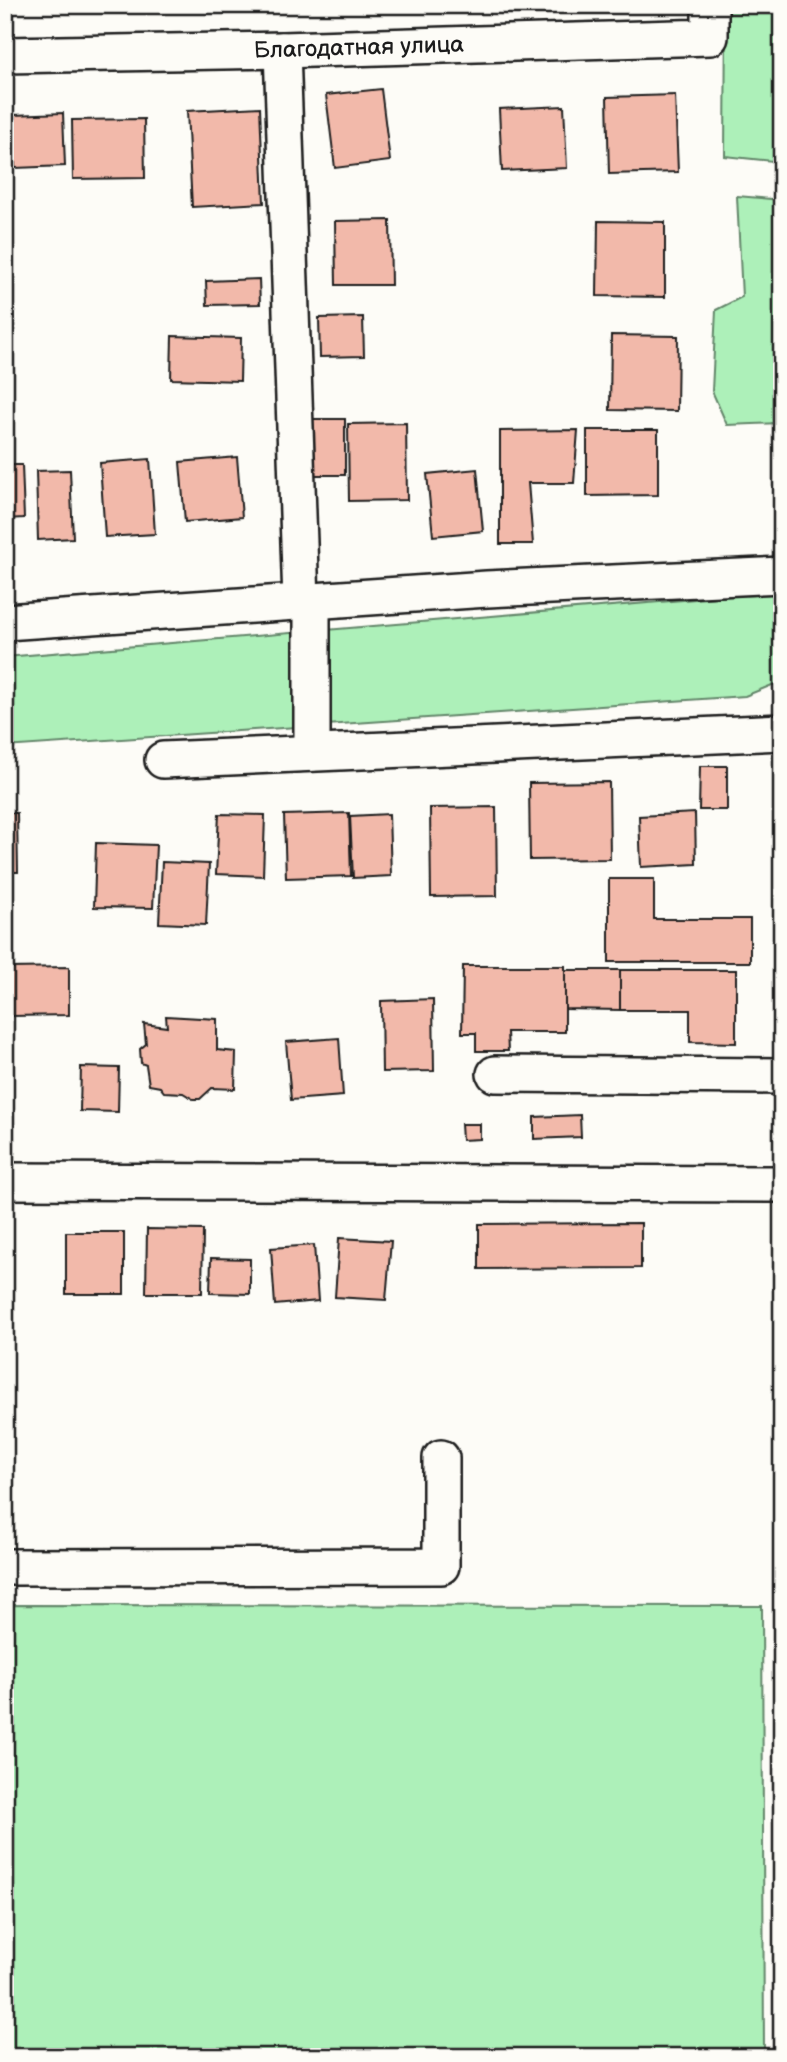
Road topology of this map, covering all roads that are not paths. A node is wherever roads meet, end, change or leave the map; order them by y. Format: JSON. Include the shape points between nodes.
{"nodes":[{"id":1,"x":710,"y":21,"type":"edge"},
{"id":2,"x":282,"y":50,"type":"junction"},
{"id":3,"x":5,"y":55,"type":"edge"},
{"id":4,"x":782,"y":575,"type":"edge"},
{"id":5,"x":306,"y":601,"type":"junction"},
{"id":6,"x":5,"y":622,"type":"edge"},
{"id":7,"x":782,"y":732,"type":"edge"},
{"id":8,"x":312,"y":753,"type":"junction"},
{"id":9,"x":163,"y":760,"type":"dead end"},
{"id":10,"x":495,"y":1074,"type":"dead end"},
{"id":11,"x":782,"y":1076,"type":"edge"},
{"id":12,"x":5,"y":1181,"type":"edge"},
{"id":13,"x":782,"y":1184,"type":"edge"},
{"id":14,"x":440,"y":1458,"type":"dead end"},
{"id":15,"x":5,"y":1567,"type":"edge"}],
"edges":[{"from":1,"to":2,"type":"street","name":"Благодатная улица"},
{"from":2,"to":3,"type":"street","name":"Благодатная улица"},
{"from":2,"to":5,"type":"street"},
{"from":4,"to":5,"type":"street"},
{"from":5,"to":6,"type":"street"},
{"from":5,"to":8,"type":"street"},
{"from":7,"to":8,"type":"street"},
{"from":8,"to":9,"type":"street"},
{"from":10,"to":11,"type":"street"},
{"from":12,"to":13,"type":"street"},
{"from":14,"to":15,"type":"street","via":[[441,1566]]}]}
